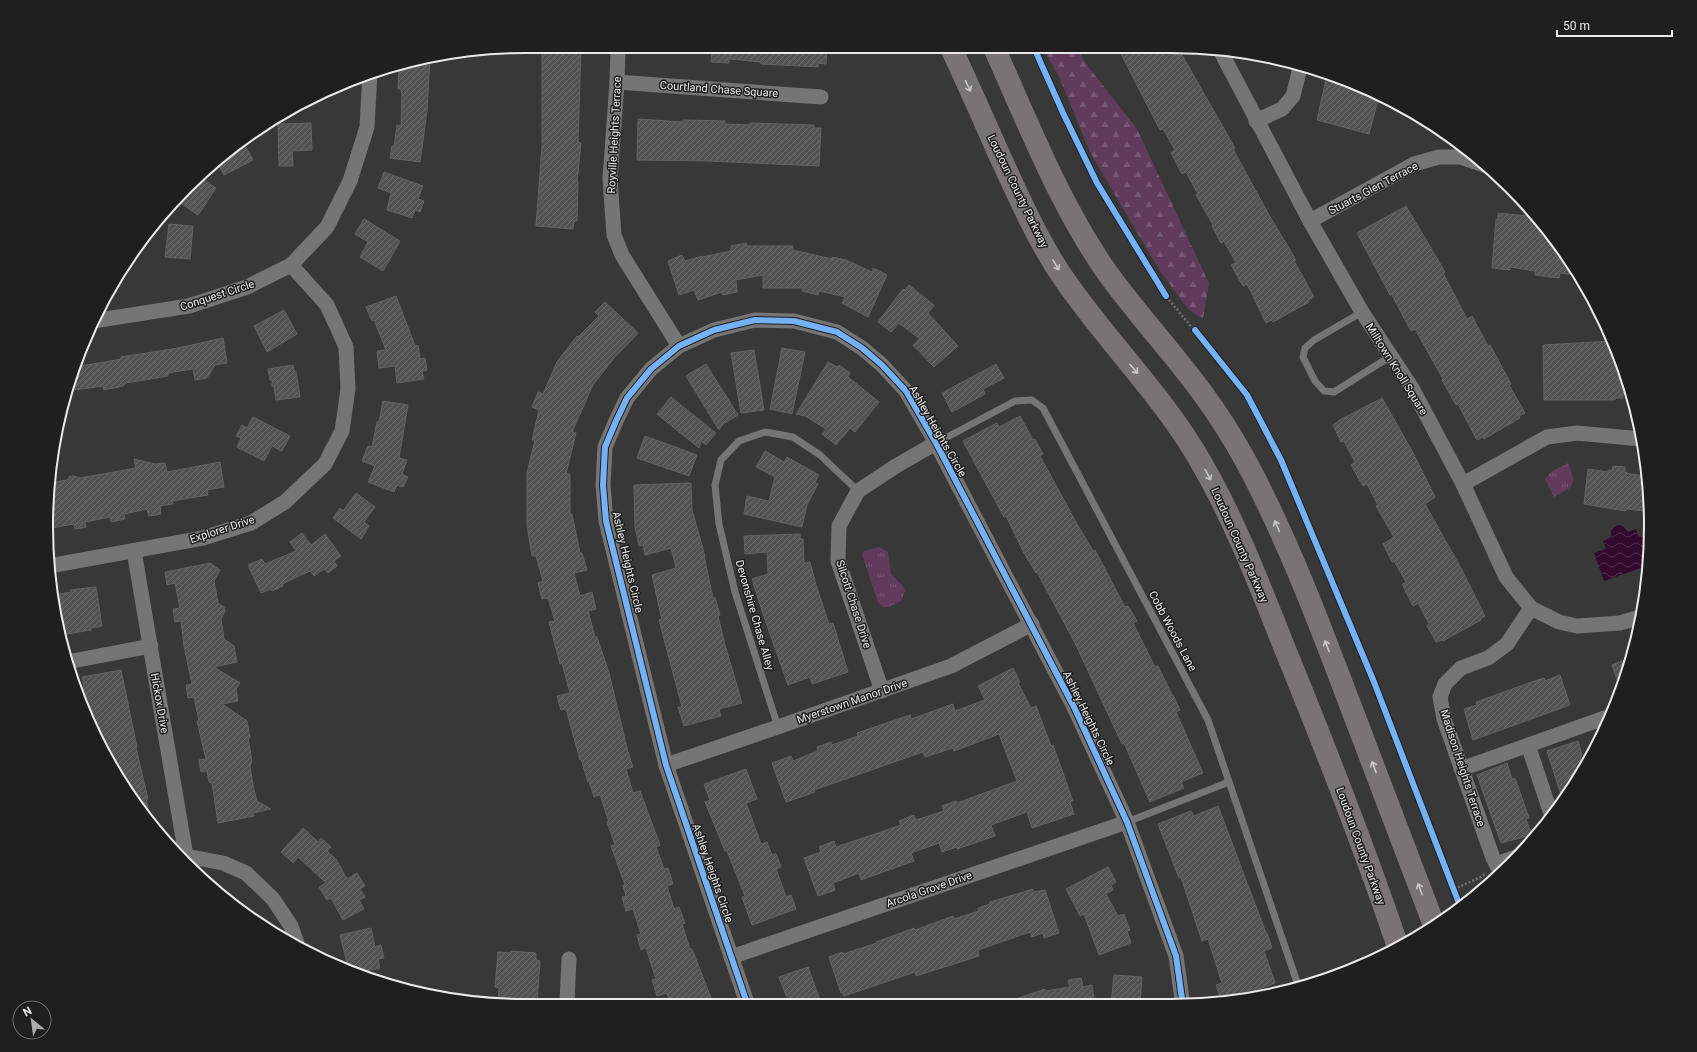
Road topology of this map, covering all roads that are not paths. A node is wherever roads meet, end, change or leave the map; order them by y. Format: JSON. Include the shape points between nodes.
{"nodes":[{"id":1,"x":618,"y":53,"type":"edge"},
{"id":2,"x":953,"y":53,"type":"edge"},
{"id":3,"x":997,"y":53,"type":"edge"},
{"id":4,"x":1223,"y":56,"type":"edge"},
{"id":5,"x":1299,"y":71,"type":"edge"},
{"id":6,"x":370,"y":80,"type":"edge"},
{"id":7,"x":617,"y":82,"type":"junction"},
{"id":8,"x":821,"y":96,"type":"dead end"},
{"id":9,"x":1256,"y":121,"type":"junction"},
{"id":10,"x":1471,"y":161,"type":"edge"},
{"id":11,"x":1310,"y":221,"type":"junction"},
{"id":12,"x":291,"y":265,"type":"junction"},
{"id":13,"x":1362,"y":312,"type":"junction"},
{"id":14,"x":101,"y":320,"type":"edge"},
{"id":15,"x":680,"y":346,"type":"junction"},
{"id":16,"x":1391,"y":356,"type":"junction"},
{"id":17,"x":1636,"y":439,"type":"edge"},
{"id":18,"x":936,"y":443,"type":"junction"},
{"id":19,"x":1463,"y":484,"type":"junction"},
{"id":20,"x":858,"y":491,"type":"junction"},
{"id":21,"x":134,"y":551,"type":"junction"},
{"id":22,"x":55,"y":565,"type":"edge"},
{"id":23,"x":1531,"y":608,"type":"junction"},
{"id":24,"x":1635,"y":619,"type":"edge"},
{"id":25,"x":1032,"y":624,"type":"junction"},
{"id":26,"x":151,"y":646,"type":"junction"},
{"id":27,"x":73,"y":661,"type":"edge"},
{"id":28,"x":882,"y":691,"type":"junction"},
{"id":29,"x":1600,"y":724,"type":"edge"},
{"id":30,"x":778,"y":727,"type":"junction"},
{"id":31,"x":1528,"y":745,"type":"junction"},
{"id":32,"x":666,"y":765,"type":"junction"},
{"id":33,"x":1461,"y":769,"type":"junction"},
{"id":34,"x":1229,"y":782,"type":"junction"},
{"id":35,"x":1549,"y":809,"type":"edge"},
{"id":36,"x":1127,"y":822,"type":"junction"},
{"id":37,"x":181,"y":849,"type":"edge"},
{"id":38,"x":189,"y":857,"type":"edge"},
{"id":39,"x":1498,"y":868,"type":"edge"},
{"id":40,"x":1432,"y":920,"type":"edge"},
{"id":41,"x":296,"y":939,"type":"edge"},
{"id":42,"x":1396,"y":942,"type":"edge"},
{"id":43,"x":731,"y":957,"type":"junction"},
{"id":44,"x":568,"y":959,"type":"dead end"},
{"id":45,"x":1297,"y":982,"type":"edge"},
{"id":46,"x":567,"y":999,"type":"edge"},
{"id":47,"x":746,"y":999,"type":"edge"},
{"id":48,"x":1182,"y":999,"type":"edge"}],
"edges":[{"from":1,"to":7,"type":"street","name":"Royville Heights Terrace"},
{"from":2,"to":42,"type":"main road","name":"Loudoun County Parkway","one_way":true,"via":[[1039,237],[1099,327],[1142,378],[1185,437],[1232,520],[1329,756]]},
{"from":40,"to":3,"type":"main road","one_way":true,"via":[[1321,630],[1276,523],[1249,467],[1201,390],[1132,305],[1084,236],[1057,187]]},
{"from":4,"to":9,"type":"street","name":"Milltown Knoll Square"},
{"from":5,"to":9,"type":"street","via":[[1293,96],[1282,109]]},
{"from":6,"to":12,"type":"street","name":"Conquest Circle","via":[[367,127],[350,181],[327,227]]},
{"from":7,"to":8,"type":"street","name":"Courtland Chase Square"},
{"from":7,"to":15,"type":"street","name":"Royville Heights Terrace","via":[[610,179],[614,235],[622,255]]},
{"from":9,"to":11,"type":"street","name":"Milltown Knoll Square"},
{"from":10,"to":11,"type":"street","name":"Stuarts Glen Terrace","via":[[1460,157],[1439,157],[1414,164]]},
{"from":11,"to":13,"type":"street","name":"Milltown Knoll Square"},
{"from":12,"to":14,"type":"street","name":"Conquest Circle","via":[[248,287],[190,306]]},
{"from":12,"to":21,"type":"street","name":"Explorer Drive","via":[[327,305],[346,347],[348,389],[342,431],[325,464],[285,502],[251,522],[203,538]]},
{"from":13,"to":16,"type":"street","name":"Milltown Knoll Square"},
{"from":13,"to":16,"type":"lane","via":[[1305,348],[1304,357],[1315,380],[1324,391],[1334,392]]},
{"from":15,"to":18,"type":"street","name":"Ashley Heights Circle","via":[[714,330],[755,320],[794,321],[837,332],[882,365],[906,391]]},
{"from":15,"to":32,"type":"street","name":"Ashley Heights Circle","via":[[651,369],[627,398],[605,447],[603,485],[606,521]]},
{"from":16,"to":19,"type":"street","name":"Milltown Knoll Square","via":[[1412,388]]},
{"from":17,"to":19,"type":"street","via":[[1577,433],[1547,437]]},
{"from":18,"to":20,"type":"street","name":"Silcott Chase Drive"},
{"from":18,"to":25,"type":"street","name":"Ashley Heights Circle"},
{"from":18,"to":34,"type":"lane","name":"Cobb Woods Lane","via":[[1015,401],[1032,400],[1043,408],[1208,720]]},
{"from":19,"to":23,"type":"street","name":"Milltown Knoll Square","via":[[1506,577]]},
{"from":20,"to":28,"type":"street","name":"Silcott Chase Drive","via":[[839,526],[838,561]]},
{"from":20,"to":30,"type":"lane","name":"Devonshire Chase Alley","via":[[820,454],[793,437],[765,432],[739,441],[721,460],[715,485],[719,524],[735,592]]},
{"from":21,"to":22,"type":"street","name":"Explorer Drive"},
{"from":21,"to":26,"type":"street","name":"Hickox Drive"},
{"from":23,"to":24,"type":"street","name":"Milltown Knoll Square","via":[[1559,622],[1577,626],[1620,623]]},
{"from":23,"to":33,"type":"street","name":"Madison Heights Terrace","via":[[1507,644],[1488,658],[1461,668],[1445,684],[1440,697],[1444,720]]},
{"from":25,"to":28,"type":"street","name":"Myerstown Manor Drive","via":[[951,666]]},
{"from":25,"to":36,"type":"street","name":"Ashley Heights Circle"},
{"from":26,"to":27,"type":"street"},
{"from":26,"to":37,"type":"street","name":"Hickox Drive"},
{"from":28,"to":30,"type":"street","name":"Myerstown Manor Drive"},
{"from":29,"to":31,"type":"street"},
{"from":30,"to":32,"type":"street","name":"Myerstown Manor Drive"},
{"from":31,"to":33,"type":"street"},
{"from":31,"to":35,"type":"street"},
{"from":32,"to":43,"type":"street","name":"Ashley Heights Circle"},
{"from":33,"to":39,"type":"street","name":"Madison Heights Terrace"},
{"from":34,"to":36,"type":"lane"},
{"from":34,"to":45,"type":"lane","name":"Cobb Woods Lane"},
{"from":36,"to":43,"type":"street","name":"Arcola Grove Drive"},
{"from":36,"to":48,"type":"street","name":"Ashley Heights Circle","via":[[1176,956]]},
{"from":38,"to":41,"type":"street","via":[[223,863],[246,873],[273,899],[291,926]]},
{"from":43,"to":47,"type":"street","name":"Ashley Heights Circle"},
{"from":44,"to":46,"type":"street"}]}
